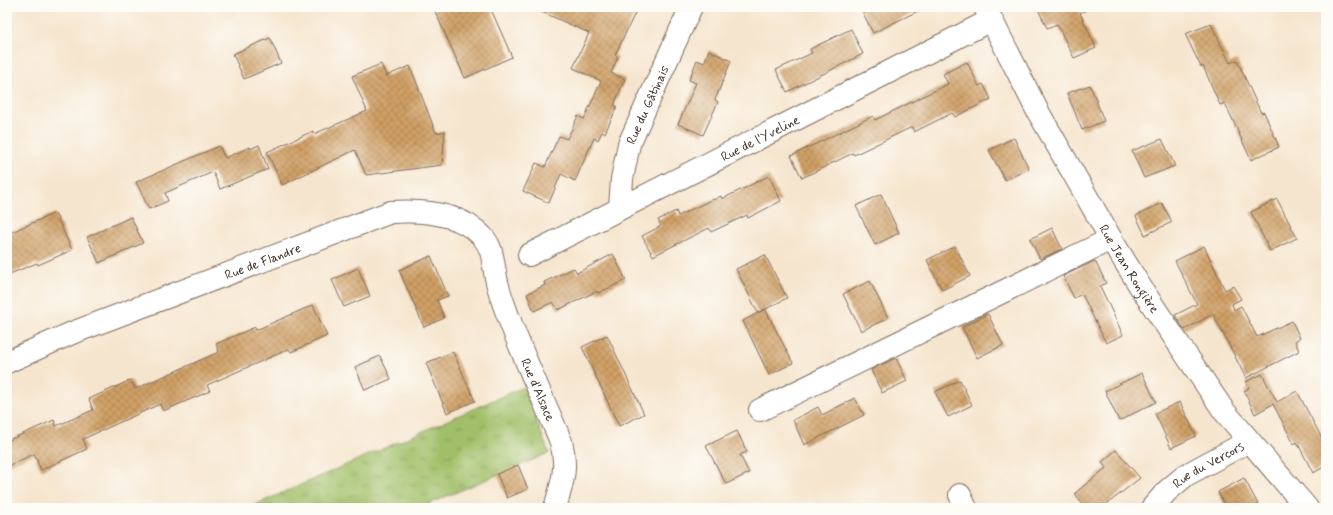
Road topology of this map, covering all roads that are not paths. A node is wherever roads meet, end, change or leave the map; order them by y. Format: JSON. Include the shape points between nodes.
{"nodes":[{"id":1,"x":692,"y":7,"type":"edge"},
{"id":2,"x":988,"y":13,"type":"edge"},
{"id":3,"x":620,"y":208,"type":"junction"},
{"id":4,"x":1111,"y":239,"type":"junction"},
{"id":5,"x":529,"y":255,"type":"dead end"},
{"id":6,"x":495,"y":273,"type":"joint"},
{"id":7,"x":7,"y":362,"type":"edge"},
{"id":8,"x":760,"y":410,"type":"dead end"},
{"id":9,"x":1249,"y":441,"type":"junction"},
{"id":10,"x":555,"y":508,"type":"edge"},
{"id":11,"x":1152,"y":508,"type":"edge"},
{"id":12,"x":1307,"y":508,"type":"edge"}],
"edges":[{"from":1,"to":3,"type":"street","name":"Rue du Gâtinais","via":[[629,144],[622,179]]},
{"from":2,"to":3,"type":"street","name":"Rue de l'Yveline"},
{"from":2,"to":4,"type":"street","name":"Rue Jean Rongière","via":[[1038,110]]},
{"from":3,"to":5,"type":"street","name":"Rue de l'Yveline"},
{"from":4,"to":8,"type":"street"},
{"from":4,"to":9,"type":"street","name":"Rue Jean Rongière","via":[[1200,378]]},
{"from":6,"to":7,"type":"street","name":"Rue de Flandre","via":[[493,254],[488,243],[472,228],[440,214],[423,210],[391,212],[72,333]]},
{"from":6,"to":10,"type":"street","name":"Rue d'Alsace","via":[[508,315],[562,442],[565,466]]},
{"from":9,"to":11,"type":"street","name":"Rue du Vercors","via":[[1186,475]]},
{"from":9,"to":12,"type":"street","name":"Rue Jean Rongière"}]}
